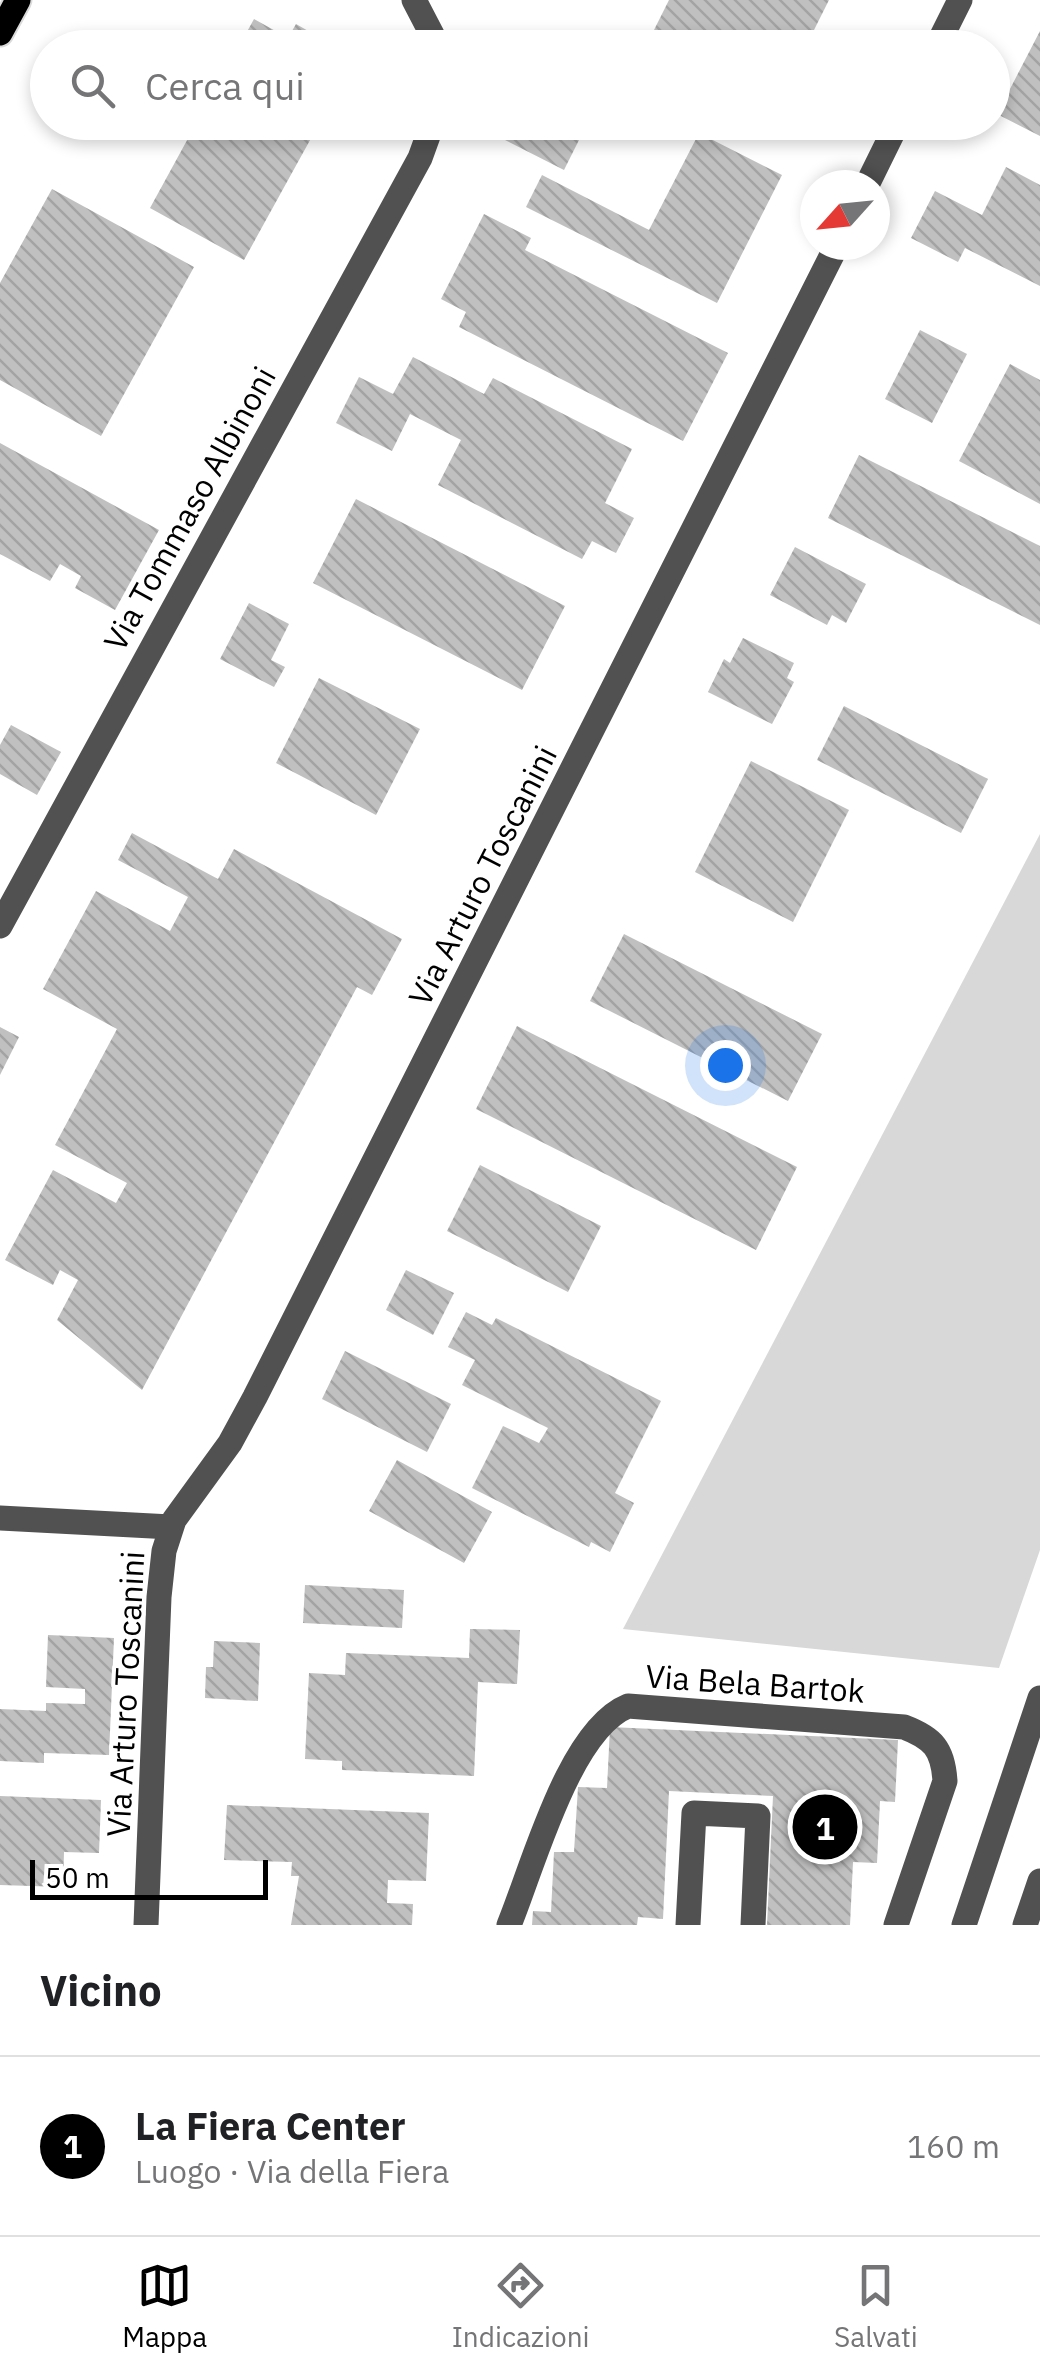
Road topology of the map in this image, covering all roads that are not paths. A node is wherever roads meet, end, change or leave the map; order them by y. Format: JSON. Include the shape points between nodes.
{"nodes":[{"id":1,"x":18,"y":0,"type":"edge"},
{"id":2,"x":414,"y":0,"type":"edge"},
{"id":3,"x":960,"y":0,"type":"edge"},
{"id":4,"x":430,"y":30,"type":"edge"},
{"id":5,"x":945,"y":30,"type":"edge"},
{"id":6,"x":0,"y":33,"type":"edge"},
{"id":7,"x":427,"y":140,"type":"edge"},
{"id":8,"x":889,"y":140,"type":"edge"},
{"id":9,"x":874,"y":170,"type":"edge"},
{"id":10,"x":828,"y":260,"type":"edge"},
{"id":11,"x":0,"y":926,"type":"edge"},
{"id":12,"x":0,"y":1518,"type":"edge"},
{"id":13,"x":171,"y":1528,"type":"junction"},
{"id":14,"x":1040,"y":1698,"type":"edge"},
{"id":15,"x":1040,"y":1881,"type":"edge"},
{"id":16,"x":146,"y":1925,"type":"edge"},
{"id":17,"x":509,"y":1925,"type":"edge"},
{"id":18,"x":688,"y":1925,"type":"edge"},
{"id":19,"x":753,"y":1925,"type":"edge"},
{"id":20,"x":896,"y":1925,"type":"edge"},
{"id":21,"x":964,"y":1925,"type":"edge"},
{"id":22,"x":1025,"y":1925,"type":"edge"}],
"edges":[{"from":1,"to":6,"type":"main road"},
{"from":2,"to":4,"type":"street"},
{"from":3,"to":5,"type":"street"},
{"from":7,"to":11,"type":"street","name":"Via Tommaso Albinoni"},
{"from":8,"to":9,"type":"street"},
{"from":10,"to":13,"type":"street","name":"Via Arturo Toscanini","via":[[248,1412]]},
{"from":12,"to":13,"type":"street","name":"Via Arturo Toscanini"},
{"from":13,"to":16,"type":"street","name":"Via Arturo Toscanini","via":[[159,1597]]},
{"from":14,"to":21,"type":"street"},
{"from":15,"to":22,"type":"street"},
{"from":17,"to":20,"type":"street","name":"Via Bela Bartok","via":[[591,1736],[610,1714],[628,1706],[904,1727],[930,1738],[944,1759],[945,1781]]},
{"from":18,"to":19,"type":"street","via":[[694,1813],[758,1816]]}]}
